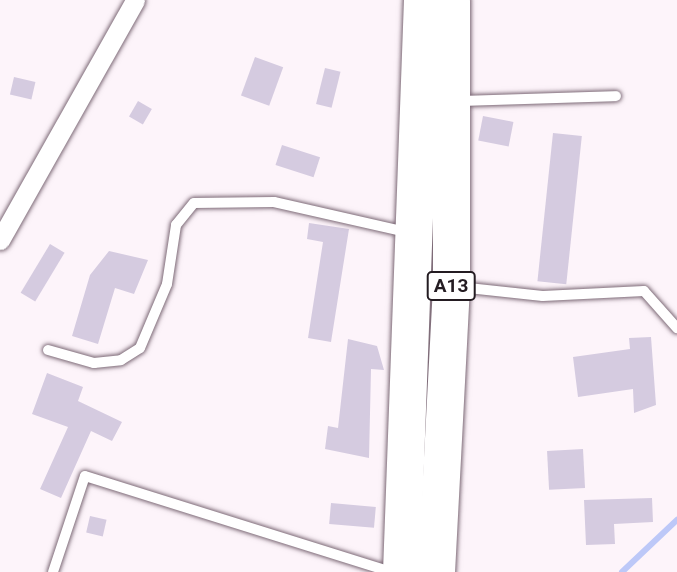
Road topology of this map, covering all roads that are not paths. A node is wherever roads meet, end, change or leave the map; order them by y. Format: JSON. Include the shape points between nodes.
{"nodes":[{"id":1,"x":135,"y":0,"type":"edge"},
{"id":2,"x":422,"y":0,"type":"edge"},
{"id":3,"x":452,"y":0,"type":"edge"},
{"id":4,"x":616,"y":96,"type":"dead end"},
{"id":5,"x":451,"y":101,"type":"junction"},
{"id":6,"x":410,"y":232,"type":"junction"},
{"id":7,"x":0,"y":240,"type":"edge"},
{"id":8,"x":451,"y":286,"type":"junction"},
{"id":9,"x":677,"y":328,"type":"edge"},
{"id":10,"x":48,"y":350,"type":"dead end"},
{"id":11,"x":53,"y":572,"type":"edge"},
{"id":12,"x":392,"y":572,"type":"edge"},
{"id":13,"x":401,"y":572,"type":"edge"},
{"id":14,"x":436,"y":572,"type":"edge"}],
"edges":[{"from":1,"to":7,"type":"street"},
{"from":2,"to":6,"type":"highway","number":"A13"},
{"from":3,"to":5,"type":"highway","number":"A13"},
{"from":4,"to":5,"type":"lane"},
{"from":5,"to":8,"type":"highway","number":"A13"},
{"from":6,"to":10,"type":"lane","via":[[274,202],[194,203],[176,225],[167,284],[140,348],[121,360],[94,363]]},
{"from":6,"to":13,"type":"highway","number":"A13"},
{"from":8,"to":9,"type":"lane","via":[[542,296],[644,290]]},
{"from":8,"to":14,"type":"highway","number":"A13"},
{"from":11,"to":12,"type":"lane","via":[[85,476]]}]}
